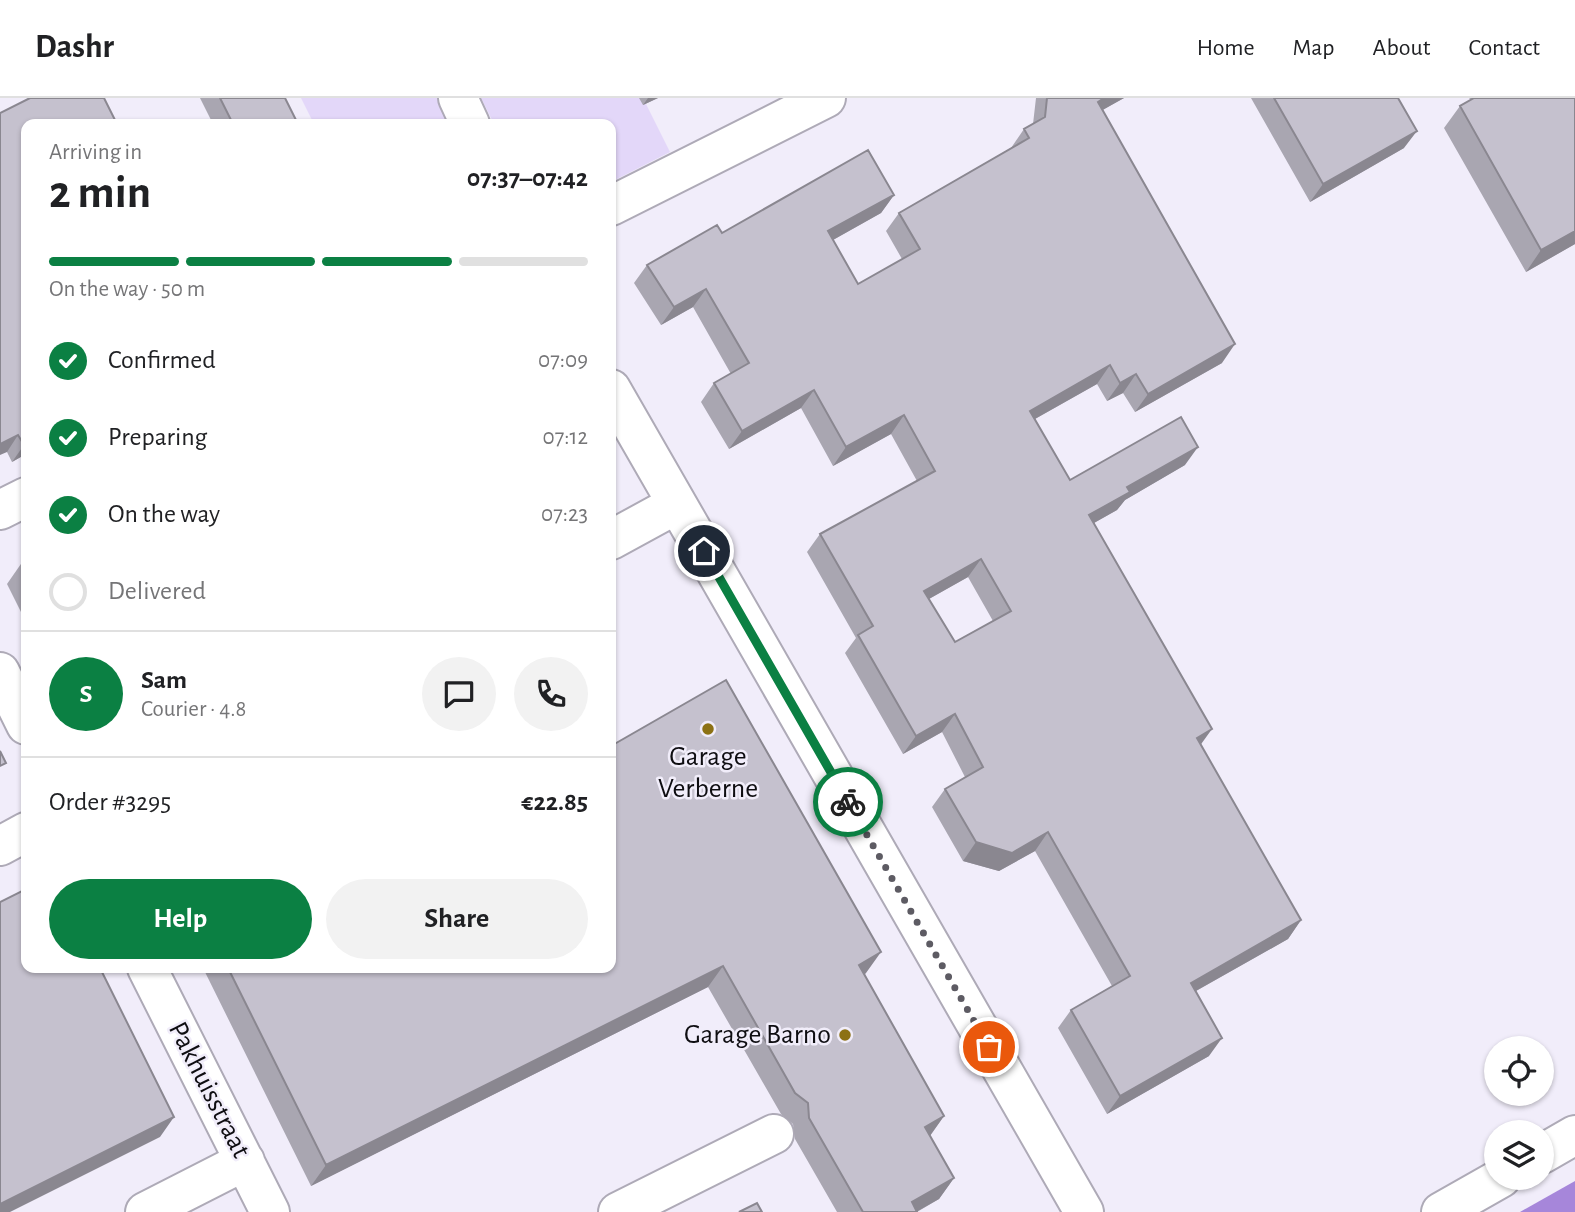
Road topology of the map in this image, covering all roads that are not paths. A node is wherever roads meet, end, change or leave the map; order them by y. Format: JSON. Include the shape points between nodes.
{"nodes":[{"id":1,"x":458,"y":98,"type":"edge"},
{"id":2,"x":826,"y":98,"type":"edge"},
{"id":3,"x":468,"y":119,"type":"edge"},
{"id":4,"x":616,"y":203,"type":"edge"},
{"id":5,"x":616,"y":398,"type":"edge"},
{"id":6,"x":21,"y":500,"type":"edge"},
{"id":7,"x":677,"y":504,"type":"junction"},
{"id":8,"x":0,"y":510,"type":"edge"},
{"id":9,"x":616,"y":537,"type":"edge"},
{"id":10,"x":0,"y":672,"type":"edge"},
{"id":11,"x":21,"y":715,"type":"edge"},
{"id":12,"x":21,"y":835,"type":"edge"},
{"id":13,"x":0,"y":846,"type":"edge"},
{"id":14,"x":151,"y":973,"type":"edge"},
{"id":15,"x":774,"y":1134,"type":"dead end"},
{"id":16,"x":1575,"y":1135,"type":"edge"},
{"id":17,"x":1554,"y":1147,"type":"edge"},
{"id":18,"x":245,"y":1161,"type":"junction"},
{"id":19,"x":1484,"y":1187,"type":"edge"},
{"id":20,"x":145,"y":1212,"type":"edge"},
{"id":21,"x":270,"y":1212,"type":"edge"},
{"id":22,"x":618,"y":1212,"type":"edge"},
{"id":23,"x":1084,"y":1212,"type":"edge"},
{"id":24,"x":1441,"y":1212,"type":"edge"}],
"edges":[{"from":1,"to":3,"type":"street"},
{"from":2,"to":4,"type":"street"},
{"from":5,"to":7,"type":"street"},
{"from":6,"to":8,"type":"street"},
{"from":7,"to":9,"type":"street"},
{"from":7,"to":23,"type":"street"},
{"from":10,"to":11,"type":"street"},
{"from":12,"to":13,"type":"street"},
{"from":14,"to":18,"type":"street","name":"Pakhuisstraat"},
{"from":15,"to":22,"type":"street"},
{"from":16,"to":17,"type":"street"},
{"from":18,"to":20,"type":"street"},
{"from":18,"to":21,"type":"street","name":"Pakhuisstraat"},
{"from":19,"to":24,"type":"street"}]}
